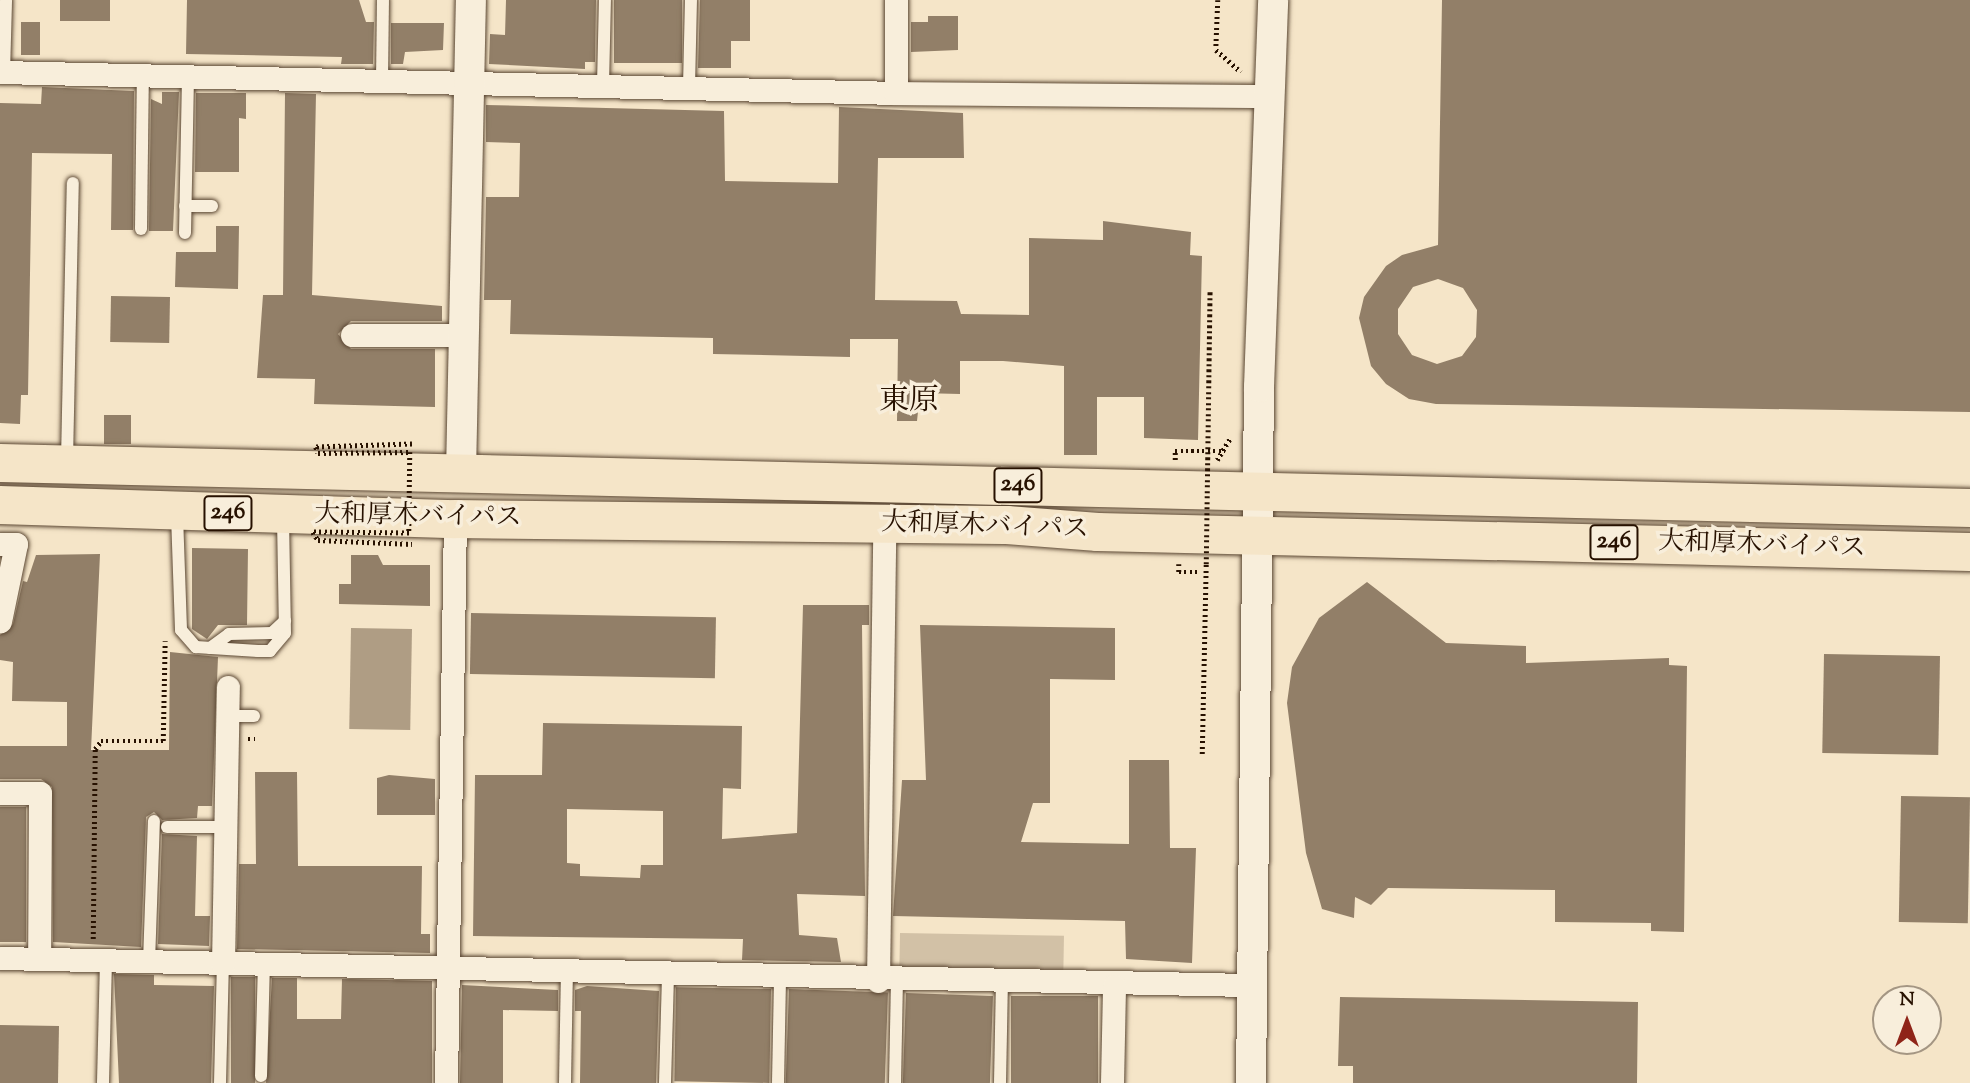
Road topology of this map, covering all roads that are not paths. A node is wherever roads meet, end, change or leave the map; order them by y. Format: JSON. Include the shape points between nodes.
{"nodes":[{"id":1,"x":6,"y":0,"type":"edge"},
{"id":2,"x":383,"y":0,"type":"edge"},
{"id":3,"x":471,"y":0,"type":"edge"},
{"id":4,"x":605,"y":0,"type":"edge"},
{"id":5,"x":691,"y":0,"type":"edge"},
{"id":6,"x":896,"y":0,"type":"edge"},
{"id":7,"x":1273,"y":0,"type":"edge"},
{"id":8,"x":2,"y":72,"type":"edge"},
{"id":9,"x":144,"y":75,"type":"junction"},
{"id":10,"x":188,"y":76,"type":"junction"},
{"id":11,"x":382,"y":80,"type":"junction"},
{"id":12,"x":469,"y":82,"type":"junction"},
{"id":13,"x":603,"y":85,"type":"junction"},
{"id":14,"x":690,"y":88,"type":"junction"},
{"id":15,"x":896,"y":93,"type":"junction"},
{"id":16,"x":1271,"y":96,"type":"junction"},
{"id":17,"x":73,"y":183,"type":"dead end"},
{"id":18,"x":185,"y":206,"type":"junction"},
{"id":19,"x":212,"y":206,"type":"dead end"},
{"id":20,"x":141,"y":229,"type":"dead end"},
{"id":21,"x":185,"y":233,"type":"dead end"},
{"id":22,"x":352,"y":335,"type":"dead end"},
{"id":23,"x":463,"y":335,"type":"junction"},
{"id":24,"x":0,"y":463,"type":"edge"},
{"id":25,"x":66,"y":464,"type":"junction"},
{"id":26,"x":461,"y":473,"type":"junction"},
{"id":27,"x":1258,"y":491,"type":"junction"},
{"id":28,"x":0,"y":505,"type":"edge"},
{"id":29,"x":1970,"y":508,"type":"edge"},
{"id":30,"x":177,"y":511,"type":"junction"},
{"id":31,"x":283,"y":514,"type":"junction"},
{"id":32,"x":455,"y":519,"type":"junction"},
{"id":33,"x":884,"y":523,"type":"junction"},
{"id":34,"x":1257,"y":533,"type":"junction"},
{"id":35,"x":0,"y":544,"type":"edge"},
{"id":36,"x":1970,"y":552,"type":"edge"},
{"id":37,"x":0,"y":621,"type":"edge"},
{"id":38,"x":228,"y":687,"type":"dead end"},
{"id":39,"x":227,"y":716,"type":"junction"},
{"id":40,"x":254,"y":716,"type":"dead end"},
{"id":41,"x":0,"y":793,"type":"edge"},
{"id":42,"x":153,"y":821,"type":"dead end"},
{"id":43,"x":167,"y":827,"type":"dead end"},
{"id":44,"x":224,"y":827,"type":"junction"},
{"id":45,"x":0,"y":958,"type":"edge"},
{"id":46,"x":39,"y":960,"type":"junction"},
{"id":47,"x":99,"y":960,"type":"junction"},
{"id":48,"x":149,"y":962,"type":"junction"},
{"id":49,"x":223,"y":964,"type":"junction"},
{"id":50,"x":264,"y":965,"type":"junction"},
{"id":51,"x":448,"y":968,"type":"junction"},
{"id":52,"x":568,"y":973,"type":"junction"},
{"id":53,"x":668,"y":976,"type":"junction"},
{"id":54,"x":780,"y":978,"type":"junction"},
{"id":55,"x":888,"y":981,"type":"junction"},
{"id":56,"x":1002,"y":983,"type":"junction"},
{"id":57,"x":1252,"y":985,"type":"junction"},
{"id":58,"x":1114,"y":986,"type":"junction"},
{"id":59,"x":261,"y":1076,"type":"dead end"},
{"id":60,"x":103,"y":1083,"type":"edge"},
{"id":61,"x":220,"y":1083,"type":"edge"},
{"id":62,"x":446,"y":1083,"type":"edge"},
{"id":63,"x":565,"y":1083,"type":"edge"},
{"id":64,"x":666,"y":1083,"type":"edge"},
{"id":65,"x":778,"y":1083,"type":"edge"},
{"id":66,"x":895,"y":1083,"type":"edge"},
{"id":67,"x":1000,"y":1083,"type":"edge"},
{"id":68,"x":1112,"y":1083,"type":"edge"},
{"id":69,"x":1251,"y":1083,"type":"edge"}],
"edges":[{"from":1,"to":8,"type":"lane"},
{"from":2,"to":11,"type":"lane"},
{"from":3,"to":12,"type":"street"},
{"from":4,"to":13,"type":"lane"},
{"from":5,"to":14,"type":"lane"},
{"from":6,"to":15,"type":"street"},
{"from":7,"to":16,"type":"street"},
{"from":8,"to":9,"type":"street"},
{"from":9,"to":10,"type":"street"},
{"from":9,"to":20,"type":"lane"},
{"from":10,"to":11,"type":"street"},
{"from":10,"to":18,"type":"lane"},
{"from":11,"to":12,"type":"street"},
{"from":12,"to":13,"type":"street"},
{"from":12,"to":23,"type":"street"},
{"from":13,"to":14,"type":"street"},
{"from":14,"to":15,"type":"street"},
{"from":15,"to":16,"type":"street"},
{"from":16,"to":27,"type":"street"},
{"from":17,"to":25,"type":"lane"},
{"from":18,"to":19,"type":"lane"},
{"from":18,"to":21,"type":"lane"},
{"from":22,"to":23,"type":"street"},
{"from":23,"to":26,"type":"street"},
{"from":24,"to":25,"type":"highway","name":"大和厚木バイパス","number":"246"},
{"from":25,"to":26,"type":"highway","name":"大和厚木バイパス","number":"246"},
{"from":26,"to":27,"type":"highway","name":"大和厚木バイパス","number":"246"},
{"from":27,"to":29,"type":"highway","name":"大和厚木バイパス","number":"246"},
{"from":27,"to":34,"type":"street"},
{"from":28,"to":30,"type":"highway","name":"大和厚木バイパス","number":"246"},
{"from":30,"to":31,"type":"highway","name":"大和厚木バイパス","number":"246"},
{"from":30,"to":31,"type":"lane","via":[[178,622],[190,643],[270,651],[282,640],[285,621]]},
{"from":31,"to":32,"type":"highway","name":"大和厚木バイパス","number":"246"},
{"from":32,"to":33,"type":"highway","name":"大和厚木バイパス","number":"246"},
{"from":32,"to":51,"type":"street"},
{"from":33,"to":34,"type":"highway","name":"大和厚木バイパス","number":"246"},
{"from":33,"to":55,"type":"street"},
{"from":34,"to":36,"type":"highway","name":"大和厚木バイパス","number":"246"},
{"from":34,"to":57,"type":"street"},
{"from":35,"to":37,"type":"street","via":[[16,544]]},
{"from":38,"to":39,"type":"street"},
{"from":39,"to":40,"type":"lane"},
{"from":39,"to":44,"type":"street"},
{"from":41,"to":46,"type":"street","via":[[40,793]]},
{"from":42,"to":48,"type":"lane"},
{"from":43,"to":44,"type":"lane"},
{"from":44,"to":49,"type":"street"},
{"from":45,"to":46,"type":"street"},
{"from":46,"to":47,"type":"street"},
{"from":47,"to":48,"type":"street"},
{"from":47,"to":60,"type":"lane"},
{"from":48,"to":49,"type":"street"},
{"from":49,"to":50,"type":"street"},
{"from":49,"to":61,"type":"lane"},
{"from":50,"to":51,"type":"street"},
{"from":50,"to":59,"type":"lane"},
{"from":51,"to":52,"type":"street"},
{"from":51,"to":62,"type":"street"},
{"from":52,"to":53,"type":"street"},
{"from":52,"to":63,"type":"lane"},
{"from":53,"to":54,"type":"street"},
{"from":53,"to":64,"type":"lane"},
{"from":54,"to":55,"type":"street"},
{"from":54,"to":65,"type":"lane"},
{"from":55,"to":56,"type":"street"},
{"from":55,"to":66,"type":"lane"},
{"from":56,"to":58,"type":"street"},
{"from":56,"to":67,"type":"lane"},
{"from":57,"to":58,"type":"street"},
{"from":57,"to":69,"type":"street"},
{"from":58,"to":68,"type":"street"}]}
